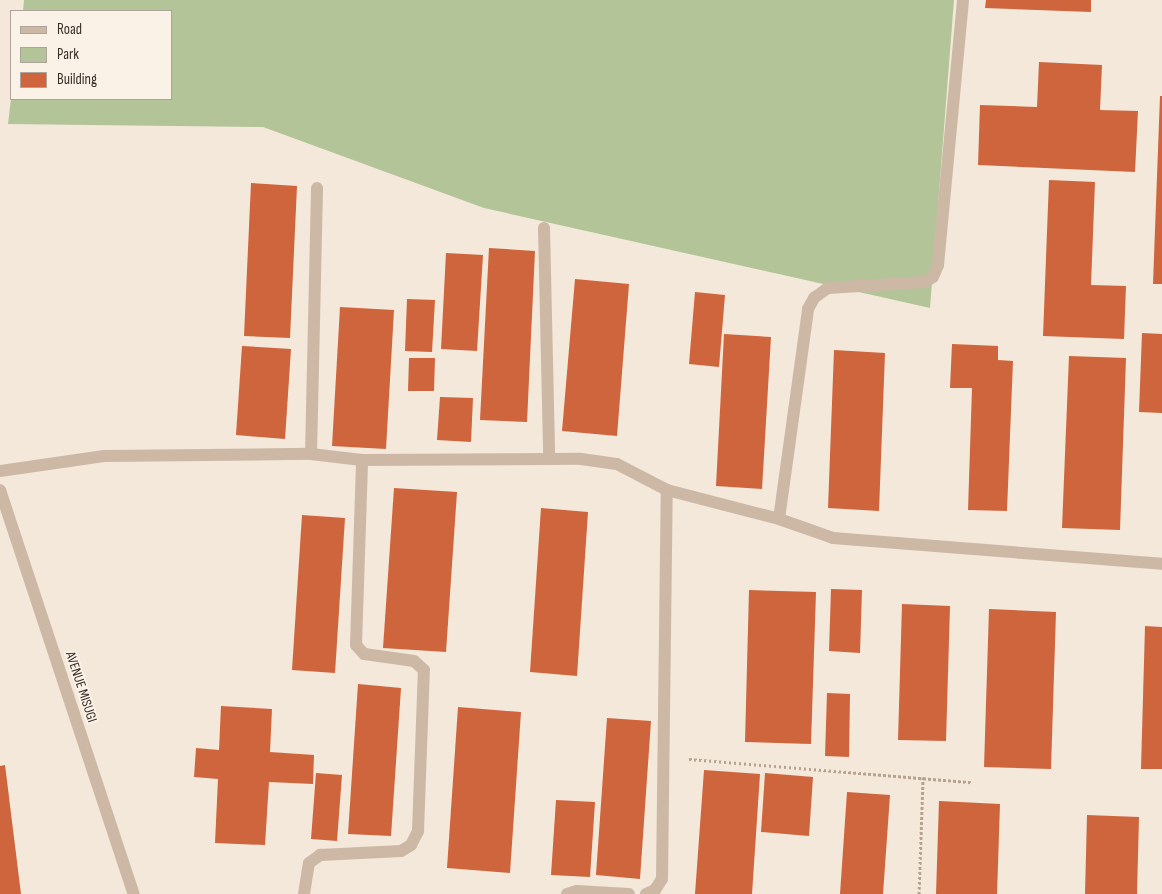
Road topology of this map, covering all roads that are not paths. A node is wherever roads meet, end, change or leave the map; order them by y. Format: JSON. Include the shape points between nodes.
{"nodes":[{"id":1,"x":963,"y":0,"type":"edge"},
{"id":2,"x":317,"y":188,"type":"dead end"},
{"id":3,"x":544,"y":228,"type":"dead end"},
{"id":4,"x":311,"y":454,"type":"junction"},
{"id":5,"x":549,"y":457,"type":"junction"},
{"id":6,"x":362,"y":460,"type":"junction"},
{"id":7,"x":0,"y":471,"type":"edge"},
{"id":8,"x":0,"y":490,"type":"edge"},
{"id":9,"x":667,"y":490,"type":"junction"},
{"id":10,"x":779,"y":519,"type":"junction"},
{"id":11,"x":1162,"y":564,"type":"edge"},
{"id":12,"x":134,"y":894,"type":"edge"},
{"id":13,"x":304,"y":894,"type":"edge"},
{"id":14,"x":567,"y":894,"type":"edge"},
{"id":15,"x":629,"y":894,"type":"edge"},
{"id":16,"x":646,"y":894,"type":"edge"}],
"edges":[{"from":1,"to":10,"type":"street","via":[[938,264],[933,277],[925,282],[828,288],[814,298],[808,310]]},
{"from":2,"to":4,"type":"street"},
{"from":3,"to":5,"type":"street"},
{"from":4,"to":6,"type":"street"},
{"from":4,"to":7,"type":"street","via":[[104,456]]},
{"from":5,"to":6,"type":"street"},
{"from":5,"to":9,"type":"street","via":[[617,464]]},
{"from":6,"to":13,"type":"street","via":[[356,645],[364,654],[414,661],[424,670],[418,831],[411,845],[401,851],[320,855],[310,863]]},
{"from":8,"to":12,"type":"street","name":"AVENUE MISUGI"},
{"from":9,"to":10,"type":"street"},
{"from":9,"to":16,"type":"street","via":[[662,879],[655,890]]},
{"from":10,"to":11,"type":"street","via":[[833,538],[872,543]]},
{"from":14,"to":15,"type":"street","via":[[577,891]]}]}
